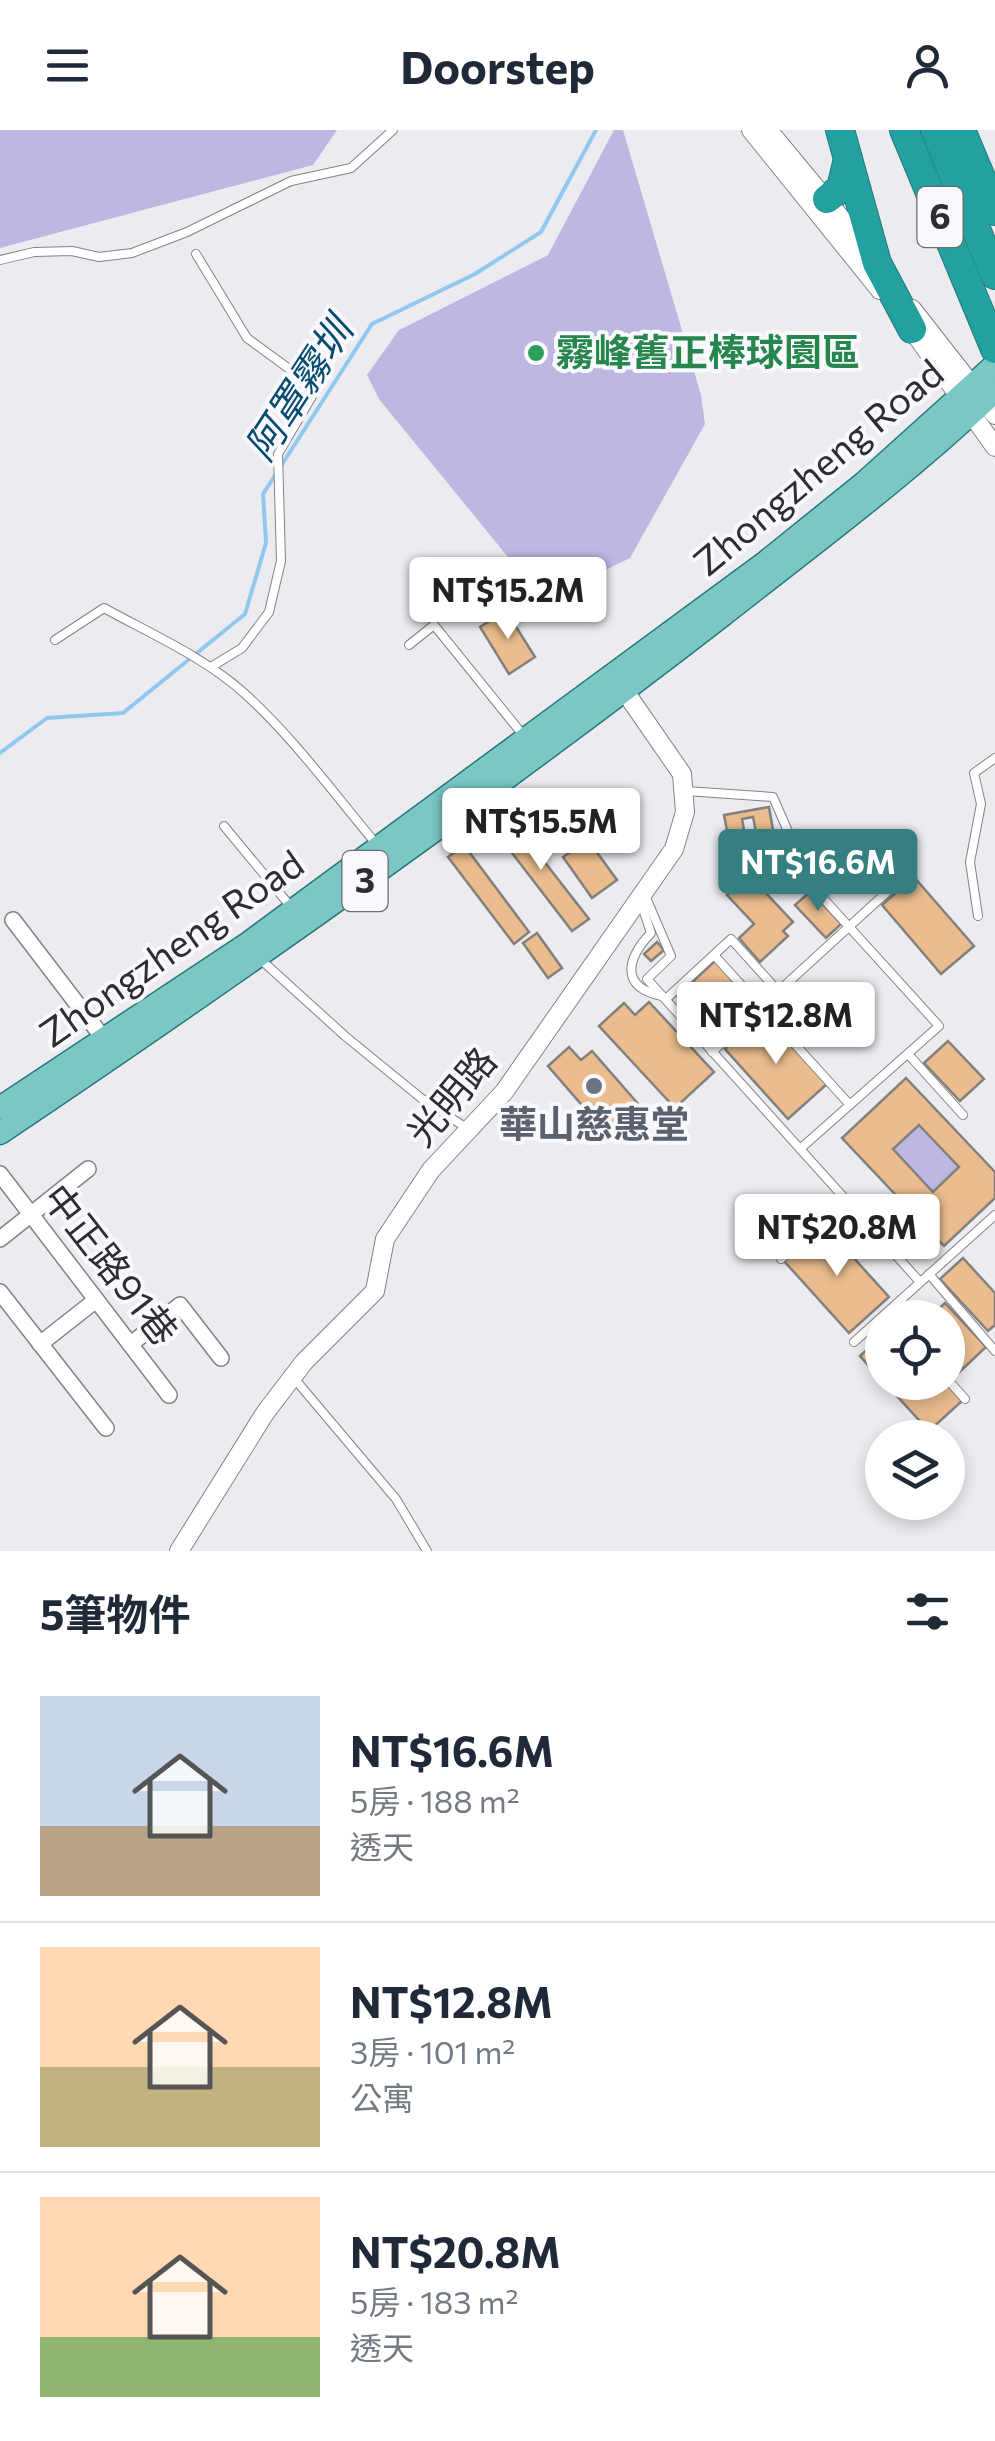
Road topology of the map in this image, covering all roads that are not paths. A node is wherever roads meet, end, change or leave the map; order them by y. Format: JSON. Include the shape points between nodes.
{"nodes":[{"id":1,"x":394,"y":130,"type":"edge"},
{"id":2,"x":751,"y":130,"type":"edge"},
{"id":3,"x":768,"y":130,"type":"edge"},
{"id":4,"x":840,"y":130,"type":"edge"},
{"id":5,"x":904,"y":130,"type":"edge"},
{"id":6,"x":936,"y":130,"type":"edge"},
{"id":7,"x":961,"y":130,"type":"edge"},
{"id":8,"x":848,"y":158,"type":"junction"},
{"id":9,"x":827,"y":199,"type":"junction"},
{"id":10,"x":995,"y":212,"type":"edge"},
{"id":11,"x":853,"y":244,"type":"junction"},
{"id":12,"x":196,"y":254,"type":"dead end"},
{"id":13,"x":0,"y":260,"type":"edge"},
{"id":14,"x":877,"y":263,"type":"junction"},
{"id":15,"x":995,"y":275,"type":"edge"},
{"id":16,"x":912,"y":329,"type":"junction"},
{"id":17,"x":995,"y":349,"type":"edge"},
{"id":18,"x":995,"y":365,"type":"edge"},
{"id":19,"x":980,"y":401,"type":"edge"},
{"id":20,"x":995,"y":447,"type":"edge"},
{"id":21,"x":55,"y":640,"type":"dead end"},
{"id":22,"x":409,"y":645,"type":"dead end"},
{"id":23,"x":210,"y":667,"type":"junction"},
{"id":24,"x":619,"y":683,"type":"junction"},
{"id":25,"x":526,"y":738,"type":"junction"},
{"id":26,"x":995,"y":758,"type":"edge"},
{"id":27,"x":686,"y":792,"type":"junction"},
{"id":28,"x":224,"y":826,"type":"dead end"},
{"id":29,"x":378,"y":846,"type":"junction"},
{"id":30,"x":910,"y":871,"type":"dead end"},
{"id":31,"x":642,"y":896,"type":"junction"},
{"id":32,"x":294,"y":910,"type":"junction"},
{"id":33,"x":978,"y":916,"type":"dead end"},
{"id":34,"x":14,"y":920,"type":"dead end"},
{"id":35,"x":849,"y":926,"type":"junction"},
{"id":36,"x":252,"y":952,"type":"junction"},
{"id":37,"x":714,"y":956,"type":"junction"},
{"id":38,"x":778,"y":991,"type":"junction"},
{"id":39,"x":664,"y":998,"type":"junction"},
{"id":40,"x":761,"y":1007,"type":"junction"},
{"id":41,"x":104,"y":1039,"type":"junction"},
{"id":42,"x":712,"y":1052,"type":"junction"},
{"id":43,"x":908,"y":1054,"type":"junction"},
{"id":44,"x":850,"y":1105,"type":"junction"},
{"id":45,"x":0,"y":1108,"type":"edge"},
{"id":46,"x":963,"y":1115,"type":"dead end"},
{"id":47,"x":468,"y":1129,"type":"junction"},
{"id":48,"x":0,"y":1133,"type":"edge"},
{"id":49,"x":800,"y":1149,"type":"junction"},
{"id":50,"x":88,"y":1169,"type":"dead end"},
{"id":51,"x":0,"y":1174,"type":"edge"},
{"id":52,"x":845,"y":1200,"type":"junction"},
{"id":53,"x":995,"y":1214,"type":"edge"},
{"id":54,"x":30,"y":1216,"type":"junction"},
{"id":55,"x":0,"y":1239,"type":"edge"},
{"id":56,"x":780,"y":1259,"type":"dead end"},
{"id":57,"x":929,"y":1274,"type":"junction"},
{"id":58,"x":920,"y":1282,"type":"junction"},
{"id":59,"x":0,"y":1292,"type":"edge"},
{"id":60,"x":96,"y":1300,"type":"junction"},
{"id":61,"x":903,"y":1300,"type":"edge"},
{"id":62,"x":865,"y":1334,"type":"edge"},
{"id":63,"x":854,"y":1342,"type":"dead end"},
{"id":64,"x":40,"y":1344,"type":"junction"},
{"id":65,"x":130,"y":1344,"type":"junction"},
{"id":66,"x":995,"y":1351,"type":"edge"},
{"id":67,"x":221,"y":1358,"type":"dead end"},
{"id":68,"x":292,"y":1376,"type":"junction"},
{"id":69,"x":168,"y":1394,"type":"dead end"},
{"id":70,"x":106,"y":1428,"type":"dead end"},
{"id":71,"x":178,"y":1551,"type":"edge"},
{"id":72,"x":427,"y":1551,"type":"edge"}],
"edges":[{"from":1,"to":13,"type":"lane","via":[[352,168],[291,181],[132,253],[34,252]]},
{"from":2,"to":11,"type":"street"},
{"from":3,"to":9,"type":"street"},
{"from":4,"to":8,"type":"highway"},
{"from":5,"to":17,"type":"highway","number":"6"},
{"from":6,"to":15,"type":"highway","number":"6"},
{"from":7,"to":10,"type":"highway"},
{"from":8,"to":9,"type":"highway","via":[[844,182]]},
{"from":8,"to":14,"type":"highway"},
{"from":9,"to":11,"type":"street"},
{"from":11,"to":14,"type":"street"},
{"from":11,"to":16,"type":"street"},
{"from":12,"to":23,"type":"lane","via":[[248,338],[314,393],[278,454],[281,561],[269,612],[242,648]]},
{"from":14,"to":16,"type":"highway"},
{"from":14,"to":19,"type":"street"},
{"from":16,"to":19,"type":"street"},
{"from":18,"to":19,"type":"main road","name":"Zhongzheng Road","number":"3"},
{"from":19,"to":20,"type":"street"},
{"from":19,"to":24,"type":"main road","name":"Zhongzheng Road","number":"3","via":[[836,506]]},
{"from":21,"to":23,"type":"lane","via":[[104,608]]},
{"from":22,"to":25,"type":"lane","via":[[434,625]]},
{"from":23,"to":29,"type":"lane","via":[[291,743]]},
{"from":24,"to":25,"type":"main road","name":"Zhongzheng Road","number":"3"},
{"from":24,"to":27,"type":"street","via":[[682,774]]},
{"from":24,"to":36,"type":"main road","name":"Zhongzheng Road","number":"3"},
{"from":25,"to":29,"type":"main road","name":"Zhongzheng Road","number":"3"},
{"from":26,"to":33,"type":"lane","via":[[974,773],[980,804],[970,862]]},
{"from":27,"to":31,"type":"street","name":"光明路","via":[[674,849]]},
{"from":27,"to":35,"type":"lane","via":[[773,797],[812,886]]},
{"from":28,"to":32,"type":"lane"},
{"from":29,"to":32,"type":"main road","name":"Zhongzheng Road","number":"3"},
{"from":30,"to":35,"type":"lane"},
{"from":31,"to":39,"type":"lane","via":[[671,956],[647,979]]},
{"from":31,"to":39,"type":"lane","via":[[652,930],[632,954],[631,966],[642,988]]},
{"from":31,"to":47,"type":"street","name":"光明路","via":[[504,1092]]},
{"from":32,"to":36,"type":"main road","name":"Zhongzheng Road","number":"3"},
{"from":34,"to":41,"type":"street"},
{"from":35,"to":38,"type":"lane"},
{"from":35,"to":43,"type":"lane","via":[[939,1026]]},
{"from":36,"to":41,"type":"main road","name":"Zhongzheng Road","number":"3"},
{"from":36,"to":47,"type":"lane","via":[[344,1036]]},
{"from":36,"to":48,"type":"main road","name":"Zhongzheng Road","number":"3"},
{"from":37,"to":38,"type":"lane","via":[[732,939]]},
{"from":37,"to":39,"type":"lane"},
{"from":37,"to":40,"type":"lane"},
{"from":38,"to":40,"type":"lane"},
{"from":39,"to":42,"type":"lane"},
{"from":40,"to":42,"type":"lane"},
{"from":40,"to":44,"type":"lane"},
{"from":41,"to":45,"type":"main road","name":"Zhongzheng Road","number":"3"},
{"from":42,"to":49,"type":"lane"},
{"from":43,"to":44,"type":"lane"},
{"from":43,"to":46,"type":"lane"},
{"from":44,"to":49,"type":"lane"},
{"from":47,"to":68,"type":"street","name":"光明路","via":[[393,1225],[374,1292]]},
{"from":49,"to":52,"type":"lane"},
{"from":50,"to":54,"type":"street"},
{"from":51,"to":54,"type":"street","name":"中正路91巷"},
{"from":52,"to":56,"type":"lane"},
{"from":52,"to":58,"type":"lane"},
{"from":53,"to":57,"type":"lane"},
{"from":54,"to":55,"type":"street"},
{"from":54,"to":60,"type":"street","name":"中正路91巷"},
{"from":57,"to":58,"type":"lane"},
{"from":57,"to":66,"type":"lane"},
{"from":58,"to":61,"type":"lane"},
{"from":59,"to":64,"type":"street"},
{"from":60,"to":64,"type":"street"},
{"from":60,"to":65,"type":"street","name":"中正路91巷"},
{"from":62,"to":63,"type":"lane"},
{"from":64,"to":70,"type":"street"},
{"from":65,"to":67,"type":"street","via":[[180,1305]]},
{"from":65,"to":69,"type":"street","name":"中正路91巷"},
{"from":68,"to":71,"type":"street","name":"光明路"},
{"from":68,"to":72,"type":"lane","via":[[396,1499]]}]}
